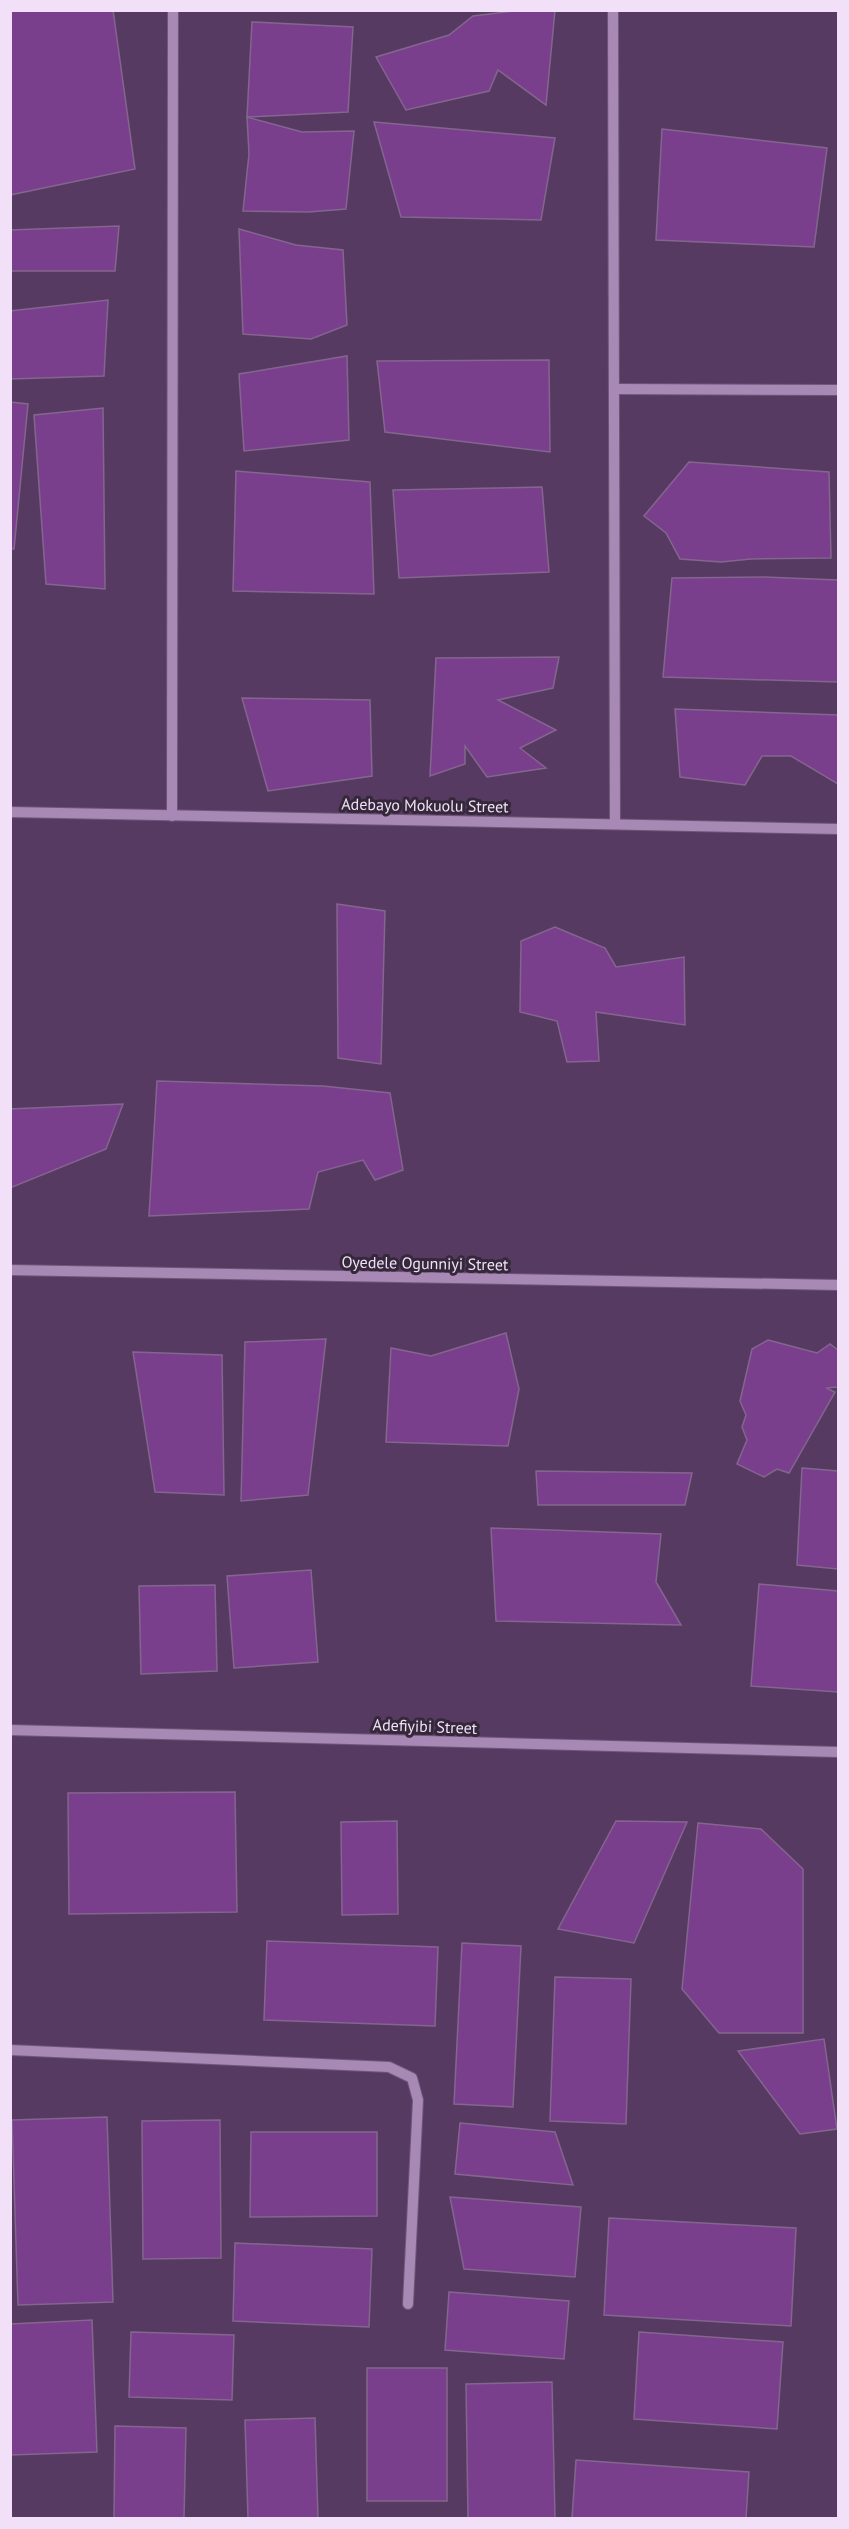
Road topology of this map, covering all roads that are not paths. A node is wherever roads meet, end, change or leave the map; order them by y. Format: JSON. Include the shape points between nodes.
{"nodes":[{"id":1,"x":173,"y":10,"type":"edge"},
{"id":2,"x":613,"y":10,"type":"edge"},
{"id":3,"x":615,"y":389,"type":"junction"},
{"id":4,"x":838,"y":390,"type":"edge"},
{"id":5,"x":10,"y":812,"type":"edge"},
{"id":6,"x":172,"y":816,"type":"junction"},
{"id":7,"x":615,"y":824,"type":"junction"},
{"id":8,"x":838,"y":829,"type":"edge"},
{"id":9,"x":10,"y":1270,"type":"edge"},
{"id":10,"x":838,"y":1285,"type":"edge"},
{"id":11,"x":10,"y":1730,"type":"edge"},
{"id":12,"x":838,"y":1752,"type":"edge"},
{"id":13,"x":10,"y":2050,"type":"edge"},
{"id":14,"x":408,"y":2304,"type":"dead end"}],
"edges":[{"from":1,"to":6,"type":"street"},
{"from":2,"to":3,"type":"street"},
{"from":3,"to":4,"type":"street"},
{"from":3,"to":7,"type":"street"},
{"from":5,"to":6,"type":"street","name":"Adebayo Mokuolu Street"},
{"from":6,"to":7,"type":"street","name":"Adebayo Mokuolu Street"},
{"from":7,"to":8,"type":"street","name":"Adebayo Mokuolu Street"},
{"from":9,"to":10,"type":"street","name":"Oyedele Ogunniyi Street"},
{"from":11,"to":12,"type":"street","name":"Adefiyibi Street"},
{"from":13,"to":14,"type":"street","via":[[389,2067],[412,2078],[418,2100]]}]}
